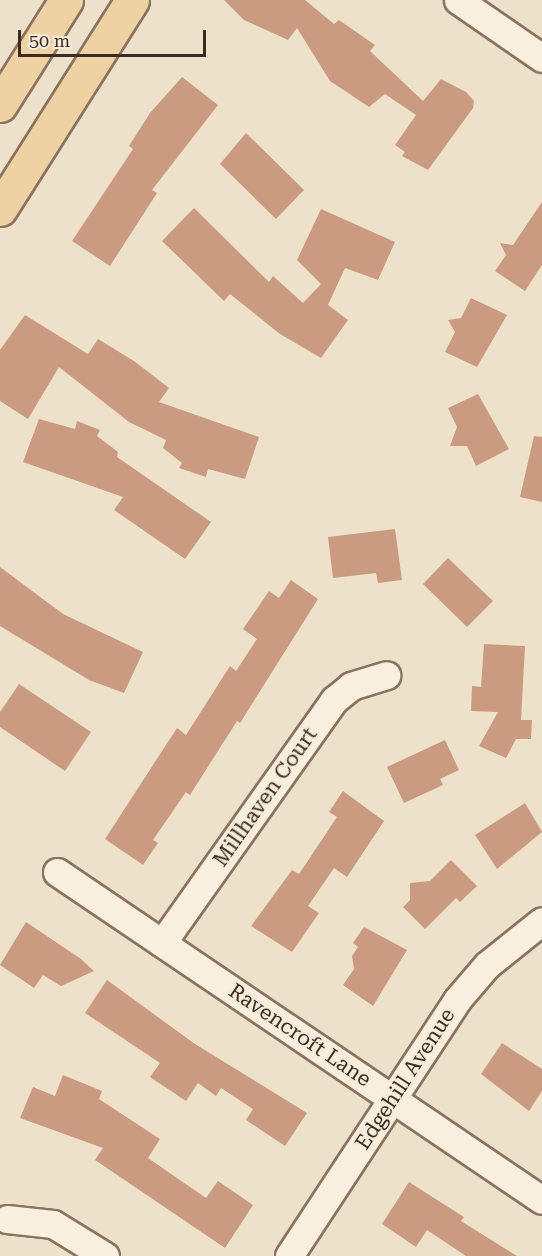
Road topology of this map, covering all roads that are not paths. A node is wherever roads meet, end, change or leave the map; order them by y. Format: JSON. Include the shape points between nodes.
{"nodes":[{"id":1,"x":66,"y":0,"type":"edge"},
{"id":2,"x":132,"y":0,"type":"edge"},
{"id":3,"x":458,"y":0,"type":"edge"},
{"id":4,"x":542,"y":58,"type":"edge"},
{"id":5,"x":0,"y":105,"type":"edge"},
{"id":6,"x":0,"y":209,"type":"edge"},
{"id":7,"x":387,"y":675,"type":"dead end"},
{"id":8,"x":57,"y":872,"type":"dead end"},
{"id":9,"x":542,"y":921,"type":"edge"},
{"id":10,"x":162,"y":943,"type":"junction"},
{"id":11,"x":394,"y":1098,"type":"junction"},
{"id":12,"x":542,"y":1200,"type":"edge"},
{"id":13,"x":6,"y":1219,"type":"dead end"},
{"id":14,"x":105,"y":1256,"type":"edge"},
{"id":15,"x":289,"y":1256,"type":"edge"}],
"edges":[{"from":1,"to":5,"type":"main road"},
{"from":2,"to":6,"type":"main road"},
{"from":3,"to":4,"type":"street"},
{"from":7,"to":10,"type":"street","name":"Millhaven Court","via":[[351,686],[334,700]]},
{"from":8,"to":10,"type":"street","name":"Ravencroft Lane"},
{"from":9,"to":11,"type":"street","name":"Edgehill Avenue","via":[[487,965],[457,1000]]},
{"from":10,"to":11,"type":"street","name":"Ravencroft Lane"},
{"from":11,"to":12,"type":"street","name":"Ravencroft Lane"},
{"from":11,"to":15,"type":"street","name":"Edgehill Avenue"},
{"from":13,"to":14,"type":"street","via":[[53,1224]]}]}
